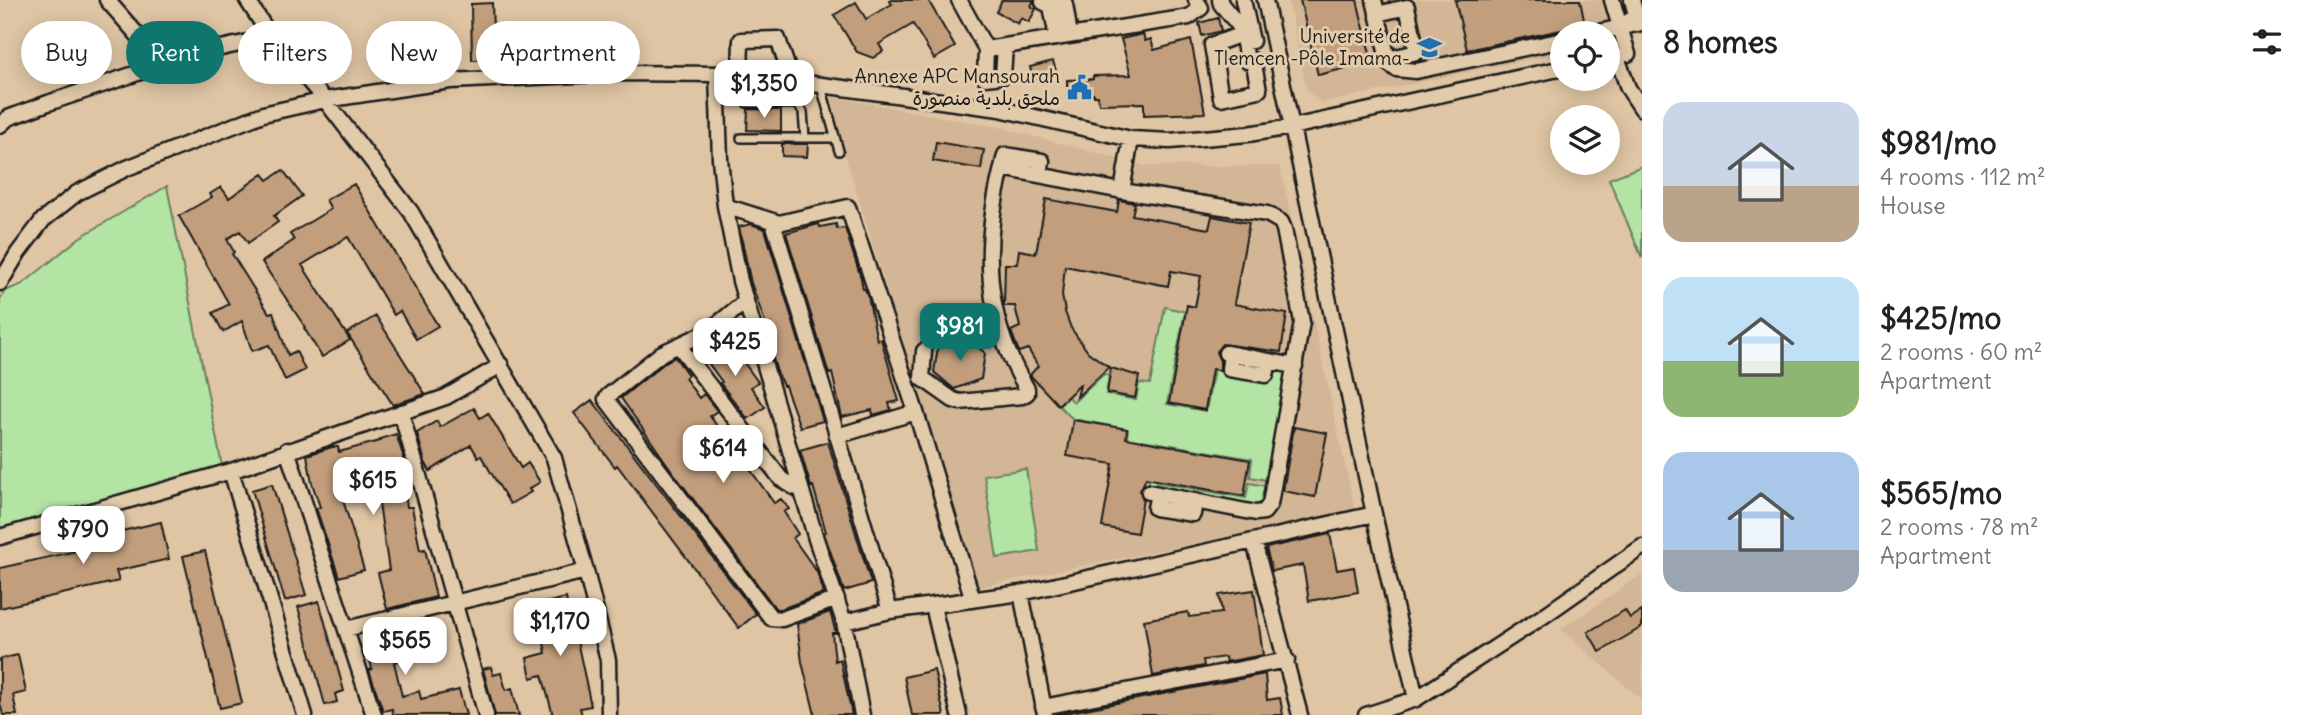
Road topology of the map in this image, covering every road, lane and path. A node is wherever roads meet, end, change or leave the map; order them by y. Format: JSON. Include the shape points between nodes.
{"nodes":[{"id":1,"x":107,"y":0,"type":"edge"},
{"id":2,"x":247,"y":0,"type":"edge"},
{"id":3,"x":960,"y":0,"type":"edge"},
{"id":4,"x":1044,"y":0,"type":"edge"},
{"id":5,"x":1057,"y":0,"type":"edge"},
{"id":6,"x":1244,"y":0,"type":"edge"},
{"id":7,"x":1265,"y":0,"type":"edge"},
{"id":8,"x":1602,"y":0,"type":"edge"},
{"id":9,"x":1220,"y":2,"type":"edge"},
{"id":10,"x":1198,"y":4,"type":"edge"},
{"id":11,"x":1375,"y":7,"type":"edge"},
{"id":12,"x":1638,"y":11,"type":"edge"},
{"id":13,"x":1616,"y":14,"type":"edge"},
{"id":14,"x":261,"y":21,"type":"edge"},
{"id":15,"x":126,"y":22,"type":"edge"},
{"id":16,"x":1241,"y":28,"type":"junction"},
{"id":17,"x":1064,"y":36,"type":"junction"},
{"id":18,"x":1272,"y":37,"type":"junction"},
{"id":19,"x":1252,"y":41,"type":"junction"},
{"id":20,"x":1550,"y":43,"type":"edge"},
{"id":21,"x":1004,"y":46,"type":"junction"},
{"id":22,"x":986,"y":49,"type":"junction"},
{"id":23,"x":1624,"y":55,"type":"edge"},
{"id":24,"x":1388,"y":60,"type":"junction"},
{"id":25,"x":1550,"y":71,"type":"edge"},
{"id":26,"x":717,"y":75,"type":"junction"},
{"id":27,"x":740,"y":76,"type":"junction"},
{"id":28,"x":126,"y":77,"type":"edge"},
{"id":29,"x":763,"y":79,"type":"junction"},
{"id":30,"x":792,"y":82,"type":"junction"},
{"id":31,"x":312,"y":84,"type":"edge"},
{"id":32,"x":821,"y":85,"type":"junction"},
{"id":33,"x":326,"y":100,"type":"junction"},
{"id":34,"x":747,"y":103,"type":"dead end"},
{"id":35,"x":763,"y":103,"type":"junction"},
{"id":36,"x":1642,"y":109,"type":"edge"},
{"id":37,"x":0,"y":125,"type":"edge"},
{"id":38,"x":1292,"y":127,"type":"junction"},
{"id":39,"x":741,"y":138,"type":"dead end"},
{"id":40,"x":805,"y":138,"type":"junction"},
{"id":41,"x":835,"y":138,"type":"junction"},
{"id":42,"x":1131,"y":139,"type":"junction"},
{"id":43,"x":839,"y":151,"type":"dead end"},
{"id":44,"x":1122,"y":191,"type":"junction"},
{"id":45,"x":725,"y":206,"type":"junction"},
{"id":46,"x":773,"y":222,"type":"junction"},
{"id":47,"x":0,"y":283,"type":"edge"},
{"id":48,"x":746,"y":301,"type":"junction"},
{"id":49,"x":679,"y":346,"type":"junction"},
{"id":50,"x":924,"y":351,"type":"dead end"},
{"id":51,"x":1228,"y":354,"type":"dead end"},
{"id":52,"x":502,"y":365,"type":"junction"},
{"id":53,"x":1295,"y":366,"type":"junction"},
{"id":54,"x":401,"y":412,"type":"junction"},
{"id":55,"x":916,"y":412,"type":"junction"},
{"id":56,"x":837,"y":436,"type":"junction"},
{"id":57,"x":287,"y":450,"type":"junction"},
{"id":58,"x":231,"y":471,"type":"junction"},
{"id":59,"x":801,"y":489,"type":"junction"},
{"id":60,"x":1154,"y":493,"type":"dead end"},
{"id":61,"x":1374,"y":514,"type":"junction"},
{"id":62,"x":0,"y":537,"type":"edge"},
{"id":63,"x":1254,"y":542,"type":"junction"},
{"id":64,"x":1642,"y":547,"type":"edge"},
{"id":65,"x":586,"y":570,"type":"junction"},
{"id":66,"x":1021,"y":593,"type":"junction"},
{"id":67,"x":837,"y":598,"type":"junction"},
{"id":68,"x":973,"y":600,"type":"junction"},
{"id":69,"x":455,"y":602,"type":"junction"},
{"id":70,"x":933,"y":606,"type":"junction"},
{"id":71,"x":890,"y":611,"type":"junction"},
{"id":72,"x":844,"y":622,"type":"junction"},
{"id":73,"x":345,"y":629,"type":"junction"},
{"id":74,"x":1287,"y":660,"type":"junction"},
{"id":75,"x":1416,"y":699,"type":"junction"},
{"id":76,"x":1044,"y":711,"type":"edge"},
{"id":77,"x":302,"y":714,"type":"edge"},
{"id":78,"x":374,"y":715,"type":"edge"},
{"id":79,"x":486,"y":715,"type":"edge"},
{"id":80,"x":609,"y":715,"type":"edge"},
{"id":81,"x":862,"y":715,"type":"edge"},
{"id":82,"x":959,"y":715,"type":"edge"},
{"id":83,"x":1300,"y":715,"type":"edge"},
{"id":84,"x":1366,"y":715,"type":"edge"}],
"edges":[{"from":1,"to":15,"type":"street"},
{"from":2,"to":14,"type":"street"},
{"from":3,"to":22,"type":"street"},
{"from":4,"to":17,"type":"street"},
{"from":5,"to":17,"type":"street","via":[[1065,4]]},
{"from":6,"to":9,"type":"street"},
{"from":6,"to":19,"type":"street"},
{"from":7,"to":18,"type":"street"},
{"from":8,"to":13,"type":"street","via":[[1605,16]]},
{"from":9,"to":10,"type":"street"},
{"from":9,"to":16,"type":"street"},
{"from":10,"to":17,"type":"street","via":[[1189,17]]},
{"from":11,"to":24,"type":"street"},
{"from":11,"to":24,"type":"street","via":[[1407,7],[1417,52]]},
{"from":12,"to":13,"type":"street"},
{"from":13,"to":23,"type":"street"},
{"from":16,"to":19,"type":"street"},
{"from":16,"to":19,"type":"street","via":[[1242,34],[1212,46],[1221,98],[1259,90],[1244,43]]},
{"from":17,"to":21,"type":"street"},
{"from":18,"to":19,"type":"street"},
{"from":18,"to":38,"type":"street"},
{"from":20,"to":24,"type":"street","via":[[1416,71],[1396,69]]},
{"from":21,"to":22,"type":"street"},
{"from":21,"to":22,"type":"street","via":[[1003,76],[985,78]]},
{"from":23,"to":36,"type":"street","via":[[1628,89]]},
{"from":25,"to":38,"type":"street"},
{"from":26,"to":27,"type":"street"},
{"from":26,"to":33,"type":"street","via":[[621,73],[450,82]]},
{"from":26,"to":45,"type":"street"},
{"from":27,"to":29,"type":"street"},
{"from":27,"to":30,"type":"street","via":[[741,40],[778,39]]},
{"from":28,"to":37,"type":"street","via":[[8,118]]},
{"from":29,"to":30,"type":"street"},
{"from":29,"to":35,"type":"lane"},
{"from":30,"to":32,"type":"street"},
{"from":31,"to":33,"type":"street"},
{"from":32,"to":41,"type":"lane"},
{"from":32,"to":42,"type":"street","via":[[1000,109]]},
{"from":33,"to":47,"type":"street","via":[[263,114],[77,193],[43,220]]},
{"from":33,"to":52,"type":"street","via":[[411,212]]},
{"from":34,"to":35,"type":"lane"},
{"from":35,"to":40,"type":"lane","via":[[797,104],[803,112]]},
{"from":38,"to":42,"type":"street","via":[[1170,141]]},
{"from":38,"to":61,"type":"street"},
{"from":39,"to":40,"type":"lane"},
{"from":40,"to":41,"type":"lane"},
{"from":41,"to":43,"type":"lane"},
{"from":42,"to":44,"type":"street"},
{"from":44,"to":50,"type":"street","via":[[1040,175],[1042,161],[1005,155],[992,206],[989,270],[1007,353],[1027,393],[953,400],[922,378]]},
{"from":44,"to":53,"type":"street","via":[[1267,214],[1281,222],[1302,316]]},
{"from":45,"to":46,"type":"street"},
{"from":45,"to":48,"type":"street"},
{"from":46,"to":55,"type":"street","via":[[848,206]]},
{"from":46,"to":56,"type":"street"},
{"from":48,"to":49,"type":"street","via":[[709,331]]},
{"from":48,"to":59,"type":"street"},
{"from":49,"to":59,"type":"street","via":[[781,479]]},
{"from":49,"to":67,"type":"street","via":[[662,353],[607,396],[608,404],[771,618],[782,619]]},
{"from":51,"to":53,"type":"street","via":[[1229,369],[1266,375],[1269,361]]},
{"from":52,"to":54,"type":"street","via":[[446,397]]},
{"from":52,"to":65,"type":"street","via":[[554,458]]},
{"from":53,"to":60,"type":"street","via":[[1270,504],[1264,512],[1195,501],[1193,514],[1155,508]]},
{"from":54,"to":57,"type":"street"},
{"from":54,"to":69,"type":"street"},
{"from":55,"to":56,"type":"street"},
{"from":55,"to":68,"type":"street"},
{"from":56,"to":71,"type":"street"},
{"from":57,"to":58,"type":"street"},
{"from":57,"to":73,"type":"street"},
{"from":58,"to":62,"type":"street"},
{"from":58,"to":77,"type":"street"},
{"from":59,"to":67,"type":"street"},
{"from":61,"to":63,"type":"street"},
{"from":61,"to":75,"type":"street"},
{"from":63,"to":66,"type":"street"},
{"from":63,"to":74,"type":"street"},
{"from":64,"to":75,"type":"street"},
{"from":65,"to":69,"type":"street"},
{"from":65,"to":80,"type":"street","via":[[607,660]]},
{"from":66,"to":68,"type":"street"},
{"from":66,"to":76,"type":"street"},
{"from":67,"to":72,"type":"street"},
{"from":68,"to":70,"type":"street"},
{"from":69,"to":73,"type":"street"},
{"from":69,"to":79,"type":"street"},
{"from":70,"to":71,"type":"street"},
{"from":70,"to":82,"type":"street"},
{"from":71,"to":72,"type":"street"},
{"from":72,"to":81,"type":"street"},
{"from":73,"to":78,"type":"street"},
{"from":74,"to":76,"type":"street"},
{"from":74,"to":83,"type":"street"},
{"from":75,"to":84,"type":"street"}]}
